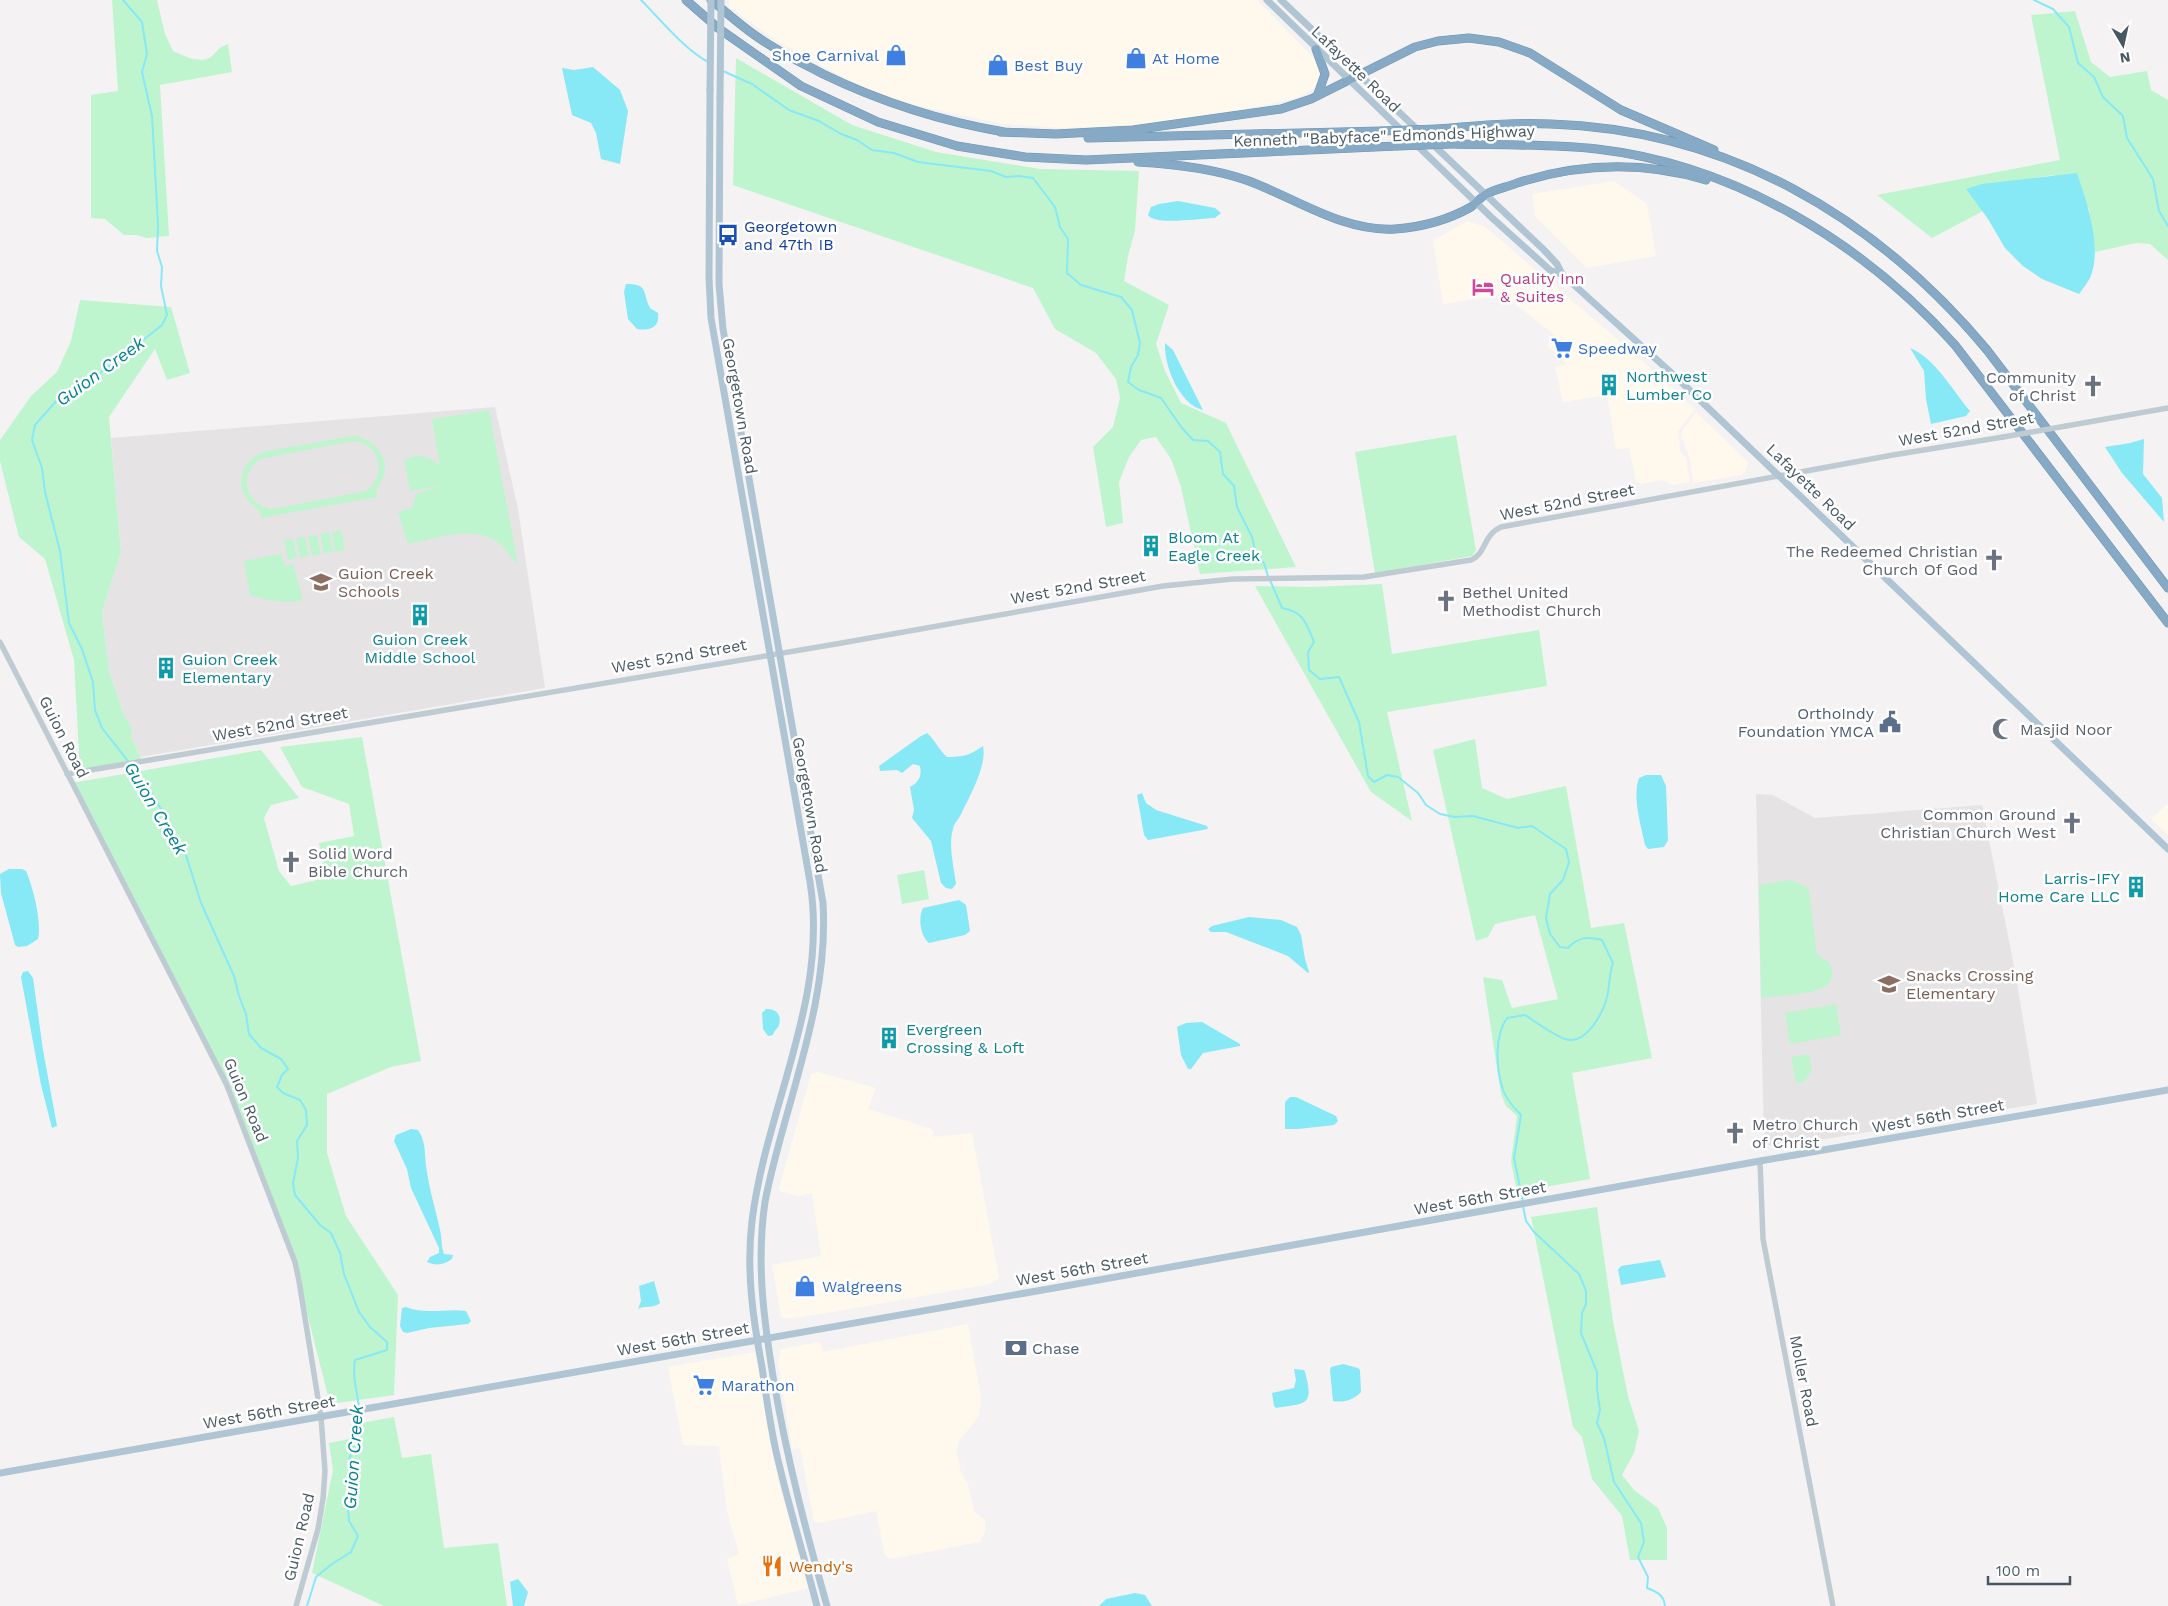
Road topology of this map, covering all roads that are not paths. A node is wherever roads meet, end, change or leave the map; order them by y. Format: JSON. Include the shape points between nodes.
{"nodes":[{"id":1,"x":686,"y":0,"type":"edge"},
{"id":2,"x":711,"y":0,"type":"edge"},
{"id":3,"x":721,"y":0,"type":"edge"},
{"id":4,"x":1267,"y":0,"type":"edge"},
{"id":5,"x":1281,"y":0,"type":"edge"},
{"id":6,"x":1316,"y":49,"type":"junction"},
{"id":7,"x":1361,"y":75,"type":"junction"},
{"id":8,"x":1349,"y":80,"type":"junction"},
{"id":9,"x":1318,"y":94,"type":"junction"},
{"id":10,"x":1000,"y":132,"type":"junction"},
{"id":11,"x":1086,"y":160,"type":"junction"},
{"id":12,"x":1746,"y":166,"type":"junction"},
{"id":13,"x":1486,"y":194,"type":"junction"},
{"id":14,"x":1756,"y":196,"type":"junction"},
{"id":15,"x":1477,"y":203,"type":"junction"},
{"id":16,"x":1562,"y":274,"type":"junction"},
{"id":17,"x":2168,"y":408,"type":"edge"},
{"id":18,"x":1780,"y":477,"type":"junction"},
{"id":19,"x":2168,"y":588,"type":"edge"},
{"id":20,"x":2168,"y":623,"type":"edge"},
{"id":21,"x":0,"y":642,"type":"edge"},
{"id":22,"x":780,"y":654,"type":"junction"},
{"id":23,"x":770,"y":655,"type":"junction"},
{"id":24,"x":67,"y":774,"type":"junction"},
{"id":25,"x":2168,"y":849,"type":"edge"},
{"id":26,"x":812,"y":971,"type":"junction"},
{"id":27,"x":822,"y":972,"type":"junction"},
{"id":28,"x":2168,"y":1090,"type":"edge"},
{"id":29,"x":1760,"y":1161,"type":"junction"},
{"id":30,"x":767,"y":1338,"type":"junction"},
{"id":31,"x":757,"y":1340,"type":"junction"},
{"id":32,"x":321,"y":1416,"type":"junction"},
{"id":33,"x":0,"y":1473,"type":"edge"},
{"id":34,"x":296,"y":1604,"type":"edge"},
{"id":35,"x":817,"y":1606,"type":"edge"},
{"id":36,"x":827,"y":1606,"type":"edge"},
{"id":37,"x":1833,"y":1606,"type":"edge"}],
"edges":[{"from":1,"to":11,"type":"highway","name":"Kenneth \"Babyface\" Edmonds Highway","via":[[718,28],[789,79],[864,116],[964,147],[1025,157]]},
{"from":2,"to":10,"type":"highway","name":"Kenneth \"Babyface\" Edmonds Highway","via":[[756,36],[800,64],[848,86],[922,114]]},
{"from":2,"to":23,"type":"main road","name":"Georgetown Road","bridge":true,"via":[[711,318]]},
{"from":3,"to":22,"type":"main road","name":"Georgetown Road","bridge":true,"via":[[719,284],[722,329]]},
{"from":4,"to":6,"type":"main road","name":"Lafayette Road"},
{"from":5,"to":7,"type":"main road","name":"Lafayette Road"},
{"from":6,"to":8,"type":"main road","name":"Lafayette Road"},
{"from":6,"to":9,"type":"highway","via":[[1325,71]]},
{"from":7,"to":8,"type":"highway"},
{"from":7,"to":12,"type":"highway","via":[[1431,42],[1469,38],[1499,42],[1535,55],[1621,110]]},
{"from":7,"to":13,"type":"main road","name":"Lafayette Road"},
{"from":8,"to":9,"type":"highway"},
{"from":8,"to":15,"type":"main road","name":"Lafayette Road"},
{"from":9,"to":10,"type":"highway","via":[[1281,109],[1148,128],[1081,133]]},
{"from":10,"to":12,"type":"highway","name":"Kenneth \"Babyface\" Edmonds Highway","bridge":true,"via":[[1078,138],[1437,129],[1525,123],[1602,128],[1672,142]]},
{"from":11,"to":14,"type":"highway","name":"Kenneth \"Babyface\" Edmonds Highway","bridge":true,"via":[[1454,144],[1553,145],[1630,154],[1698,172]]},
{"from":11,"to":15,"type":"highway","via":[[1160,163],[1210,170],[1257,184],[1341,220],[1375,228],[1406,228],[1440,221]]},
{"from":12,"to":19,"type":"highway","name":"Kenneth \"Babyface\" Edmonds Highway","via":[[1800,192],[1851,223],[1940,296],[1987,350]]},
{"from":13,"to":14,"type":"highway","via":[[1555,172],[1610,166],[1674,171]]},
{"from":13,"to":15,"type":"highway"},
{"from":13,"to":16,"type":"main road","name":"Lafayette Road","via":[[1544,250]]},
{"from":14,"to":20,"type":"highway","name":"Kenneth \"Babyface\" Edmonds Highway","via":[[1792,214],[1849,250],[1926,314],[1976,371]]},
{"from":15,"to":16,"type":"main road","name":"Lafayette Road","via":[[1550,271]]},
{"from":16,"to":18,"type":"main road","name":"Lafayette Road","via":[[1670,371]]},
{"from":17,"to":18,"type":"street","name":"West 52nd Street","bridge":true},
{"from":18,"to":22,"type":"street","name":"West 52nd Street","via":[[1501,527],[1490,534],[1479,555],[1471,560],[1375,576],[1217,579],[1163,586]]},
{"from":18,"to":25,"type":"main road","name":"Lafayette Road"},
{"from":21,"to":24,"type":"street","name":"Guion Road"},
{"from":22,"to":23,"type":"street","name":"West 52nd Street"},
{"from":22,"to":27,"type":"main road","name":"Georgetown Road","via":[[822,891]]},
{"from":23,"to":24,"type":"street","name":"West 52nd Street"},
{"from":23,"to":26,"type":"main road","name":"Georgetown Road","via":[[812,890]]},
{"from":24,"to":32,"type":"street","name":"Guion Road","via":[[232,1097],[297,1270]]},
{"from":26,"to":27,"type":"main road"},
{"from":26,"to":31,"type":"main road","name":"Georgetown Road","via":[[754,1209],[750,1282]]},
{"from":27,"to":30,"type":"main road","name":"Georgetown Road","via":[[765,1201],[760,1265]]},
{"from":28,"to":29,"type":"main road","name":"West 56th Street"},
{"from":29,"to":30,"type":"main road","name":"West 56th Street"},
{"from":29,"to":37,"type":"street","name":"Moller Road","via":[[1763,1238]]},
{"from":30,"to":31,"type":"main road","name":"West 56th Street"},
{"from":30,"to":36,"type":"main road","name":"Georgetown Road","via":[[784,1443]]},
{"from":31,"to":32,"type":"main road","name":"West 56th Street"},
{"from":31,"to":35,"type":"main road","name":"Georgetown Road","via":[[780,1467]]},
{"from":32,"to":33,"type":"main road","name":"West 56th Street"},
{"from":32,"to":34,"type":"street","name":"Guion Road","via":[[324,1499],[317,1537]]}]}
